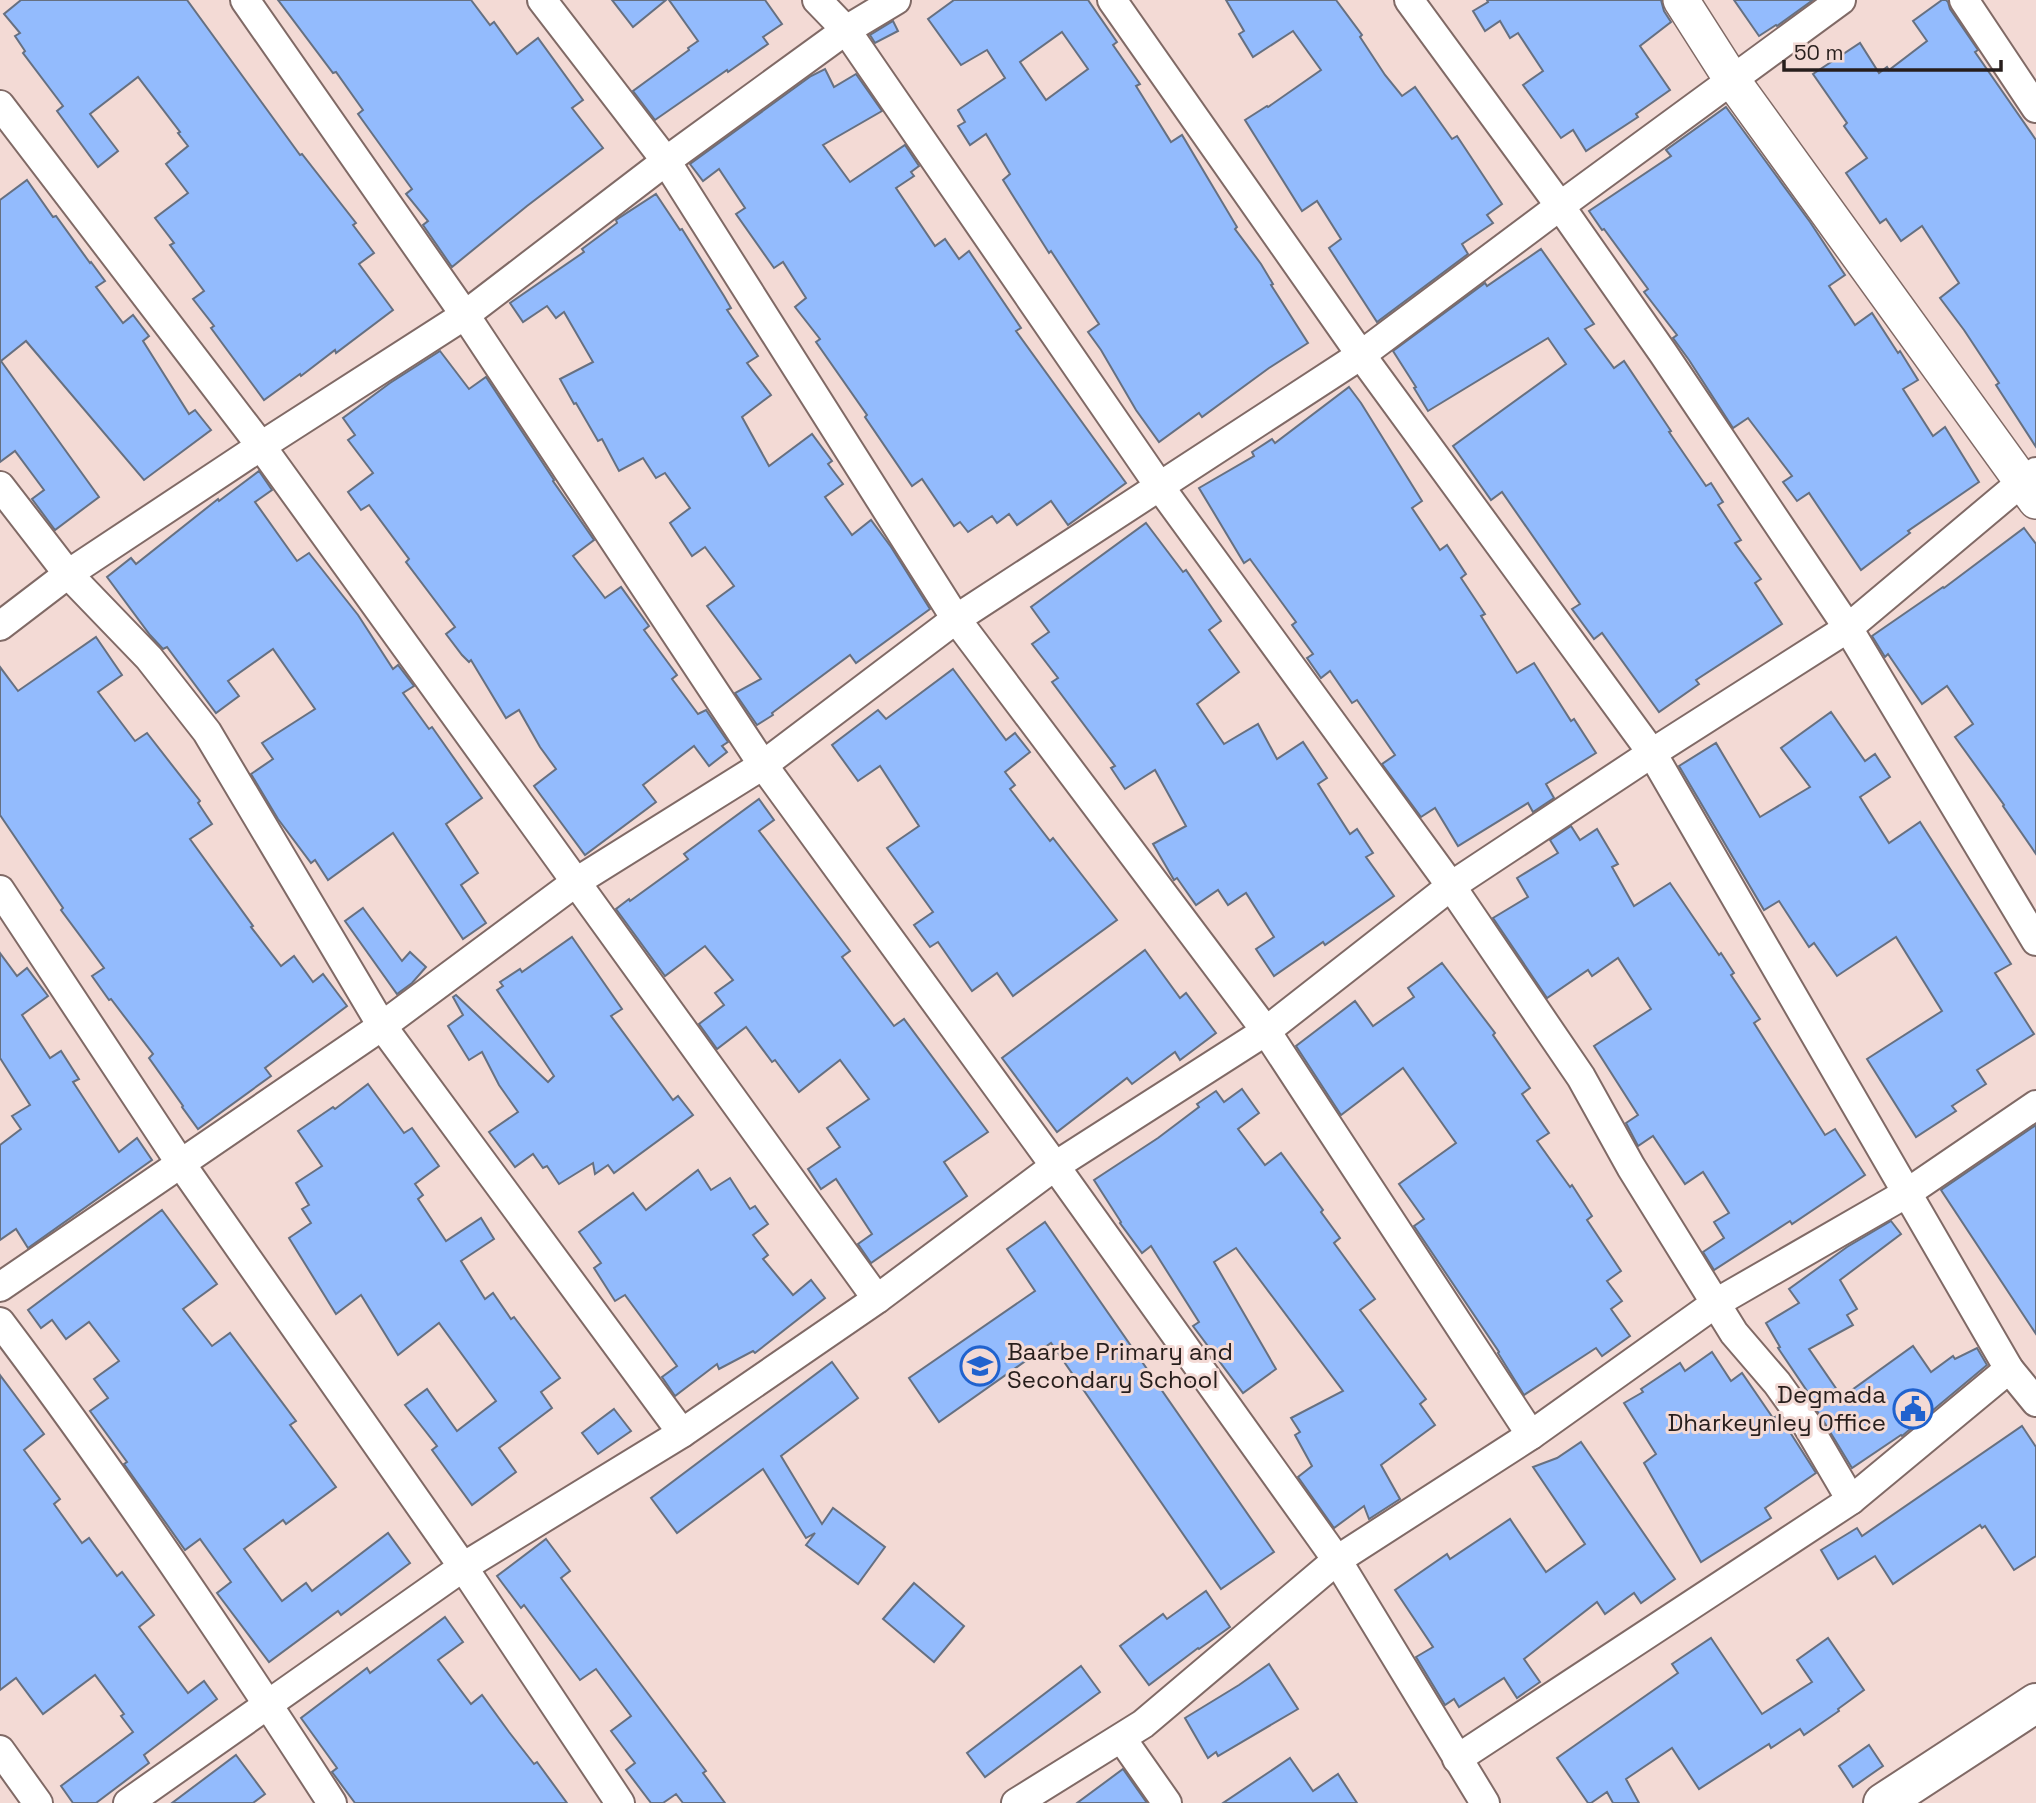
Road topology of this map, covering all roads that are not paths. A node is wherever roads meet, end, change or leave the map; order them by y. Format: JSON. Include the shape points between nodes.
{"nodes":[{"id":1,"x":245,"y":0,"type":"edge"},
{"id":2,"x":541,"y":0,"type":"edge"},
{"id":3,"x":817,"y":0,"type":"edge"},
{"id":4,"x":896,"y":0,"type":"edge"},
{"id":5,"x":1112,"y":0,"type":"edge"},
{"id":6,"x":1409,"y":0,"type":"edge"},
{"id":7,"x":1681,"y":0,"type":"edge"},
{"id":8,"x":1841,"y":0,"type":"edge"},
{"id":9,"x":1964,"y":0,"type":"edge"},
{"id":10,"x":846,"y":30,"type":"junction"},
{"id":11,"x":1732,"y":80,"type":"junction"},
{"id":12,"x":0,"y":105,"type":"edge"},
{"id":13,"x":2036,"y":108,"type":"edge"},
{"id":14,"x":666,"y":161,"type":"junction"},
{"id":15,"x":1560,"y":205,"type":"junction"},
{"id":16,"x":465,"y":315,"type":"junction"},
{"id":17,"x":1361,"y":355,"type":"junction"},
{"id":18,"x":261,"y":446,"type":"junction"},
{"id":19,"x":2032,"y":485,"type":"edge"},
{"id":20,"x":0,"y":486,"type":"edge"},
{"id":21,"x":1160,"y":487,"type":"junction"},
{"id":22,"x":68,"y":574,"type":"junction"},
{"id":23,"x":956,"y":619,"type":"junction"},
{"id":24,"x":0,"y":625,"type":"edge"},
{"id":25,"x":1848,"y":628,"type":"junction"},
{"id":26,"x":1652,"y":753,"type":"junction"},
{"id":27,"x":763,"y":765,"type":"junction"},
{"id":28,"x":576,"y":882,"type":"junction"},
{"id":29,"x":1451,"y":886,"type":"junction"},
{"id":30,"x":0,"y":890,"type":"edge"},
{"id":31,"x":2036,"y":941,"type":"edge"},
{"id":32,"x":382,"y":1026,"type":"junction"},
{"id":33,"x":1266,"y":1031,"type":"junction"},
{"id":34,"x":2036,"y":1105,"type":"edge"},
{"id":35,"x":181,"y":1164,"type":"junction"},
{"id":36,"x":1055,"y":1166,"type":"junction"},
{"id":37,"x":1907,"y":1193,"type":"junction"},
{"id":38,"x":0,"y":1287,"type":"edge"},
{"id":39,"x":877,"y":1299,"type":"junction"},
{"id":40,"x":1716,"y":1303,"type":"junction"},
{"id":41,"x":0,"y":1321,"type":"edge"},
{"id":42,"x":2009,"y":1369,"type":"junction"},
{"id":43,"x":2036,"y":1402,"type":"edge"},
{"id":44,"x":682,"y":1433,"type":"junction"},
{"id":45,"x":1531,"y":1435,"type":"junction"},
{"id":46,"x":1851,"y":1500,"type":"junction"},
{"id":47,"x":1337,"y":1560,"type":"junction"},
{"id":48,"x":463,"y":1567,"type":"junction"},
{"id":49,"x":267,"y":1703,"type":"junction"},
{"id":50,"x":2036,"y":1703,"type":"edge"},
{"id":51,"x":1122,"y":1739,"type":"junction"},
{"id":52,"x":0,"y":1750,"type":"edge"},
{"id":53,"x":1457,"y":1759,"type":"junction"},
{"id":54,"x":38,"y":1803,"type":"edge"},
{"id":55,"x":128,"y":1803,"type":"edge"},
{"id":56,"x":332,"y":1803,"type":"edge"},
{"id":57,"x":620,"y":1803,"type":"edge"},
{"id":58,"x":1016,"y":1803,"type":"edge"},
{"id":59,"x":1167,"y":1803,"type":"edge"},
{"id":60,"x":1485,"y":1803,"type":"edge"},
{"id":61,"x":1883,"y":1803,"type":"edge"}],
"edges":[{"from":1,"to":16,"type":"street"},
{"from":2,"to":14,"type":"street"},
{"from":3,"to":10,"type":"street"},
{"from":4,"to":10,"type":"street"},
{"from":5,"to":17,"type":"street"},
{"from":6,"to":15,"type":"street"},
{"from":7,"to":11,"type":"street"},
{"from":8,"to":11,"type":"street"},
{"from":9,"to":13,"type":"street"},
{"from":10,"to":14,"type":"street"},
{"from":10,"to":21,"type":"street"},
{"from":11,"to":15,"type":"street"},
{"from":11,"to":19,"type":"street"},
{"from":12,"to":18,"type":"street"},
{"from":14,"to":16,"type":"street"},
{"from":14,"to":23,"type":"street"},
{"from":15,"to":17,"type":"street"},
{"from":15,"to":25,"type":"street"},
{"from":16,"to":18,"type":"street"},
{"from":16,"to":27,"type":"street"},
{"from":17,"to":21,"type":"street"},
{"from":17,"to":26,"type":"street"},
{"from":18,"to":22,"type":"street"},
{"from":18,"to":28,"type":"street"},
{"from":19,"to":25,"type":"street"},
{"from":20,"to":22,"type":"street"},
{"from":21,"to":23,"type":"street"},
{"from":21,"to":29,"type":"street"},
{"from":22,"to":24,"type":"street"},
{"from":22,"to":32,"type":"street","via":[[149,658],[207,732]]},
{"from":23,"to":27,"type":"street"},
{"from":23,"to":33,"type":"street"},
{"from":25,"to":26,"type":"street"},
{"from":25,"to":31,"type":"street"},
{"from":26,"to":29,"type":"street"},
{"from":26,"to":37,"type":"street"},
{"from":27,"to":28,"type":"street"},
{"from":27,"to":36,"type":"street"},
{"from":28,"to":32,"type":"street"},
{"from":28,"to":39,"type":"street"},
{"from":29,"to":33,"type":"street"},
{"from":29,"to":40,"type":"street","via":[[1581,1077]]},
{"from":30,"to":35,"type":"street"},
{"from":32,"to":35,"type":"street"},
{"from":32,"to":44,"type":"street"},
{"from":33,"to":36,"type":"street"},
{"from":33,"to":45,"type":"street"},
{"from":34,"to":37,"type":"street"},
{"from":35,"to":38,"type":"street"},
{"from":35,"to":48,"type":"street"},
{"from":36,"to":39,"type":"street"},
{"from":36,"to":47,"type":"street"},
{"from":37,"to":40,"type":"street"},
{"from":37,"to":42,"type":"street"},
{"from":39,"to":44,"type":"street"},
{"from":40,"to":45,"type":"street"},
{"from":40,"to":46,"type":"street","via":[[1734,1333],[1807,1424]]},
{"from":41,"to":49,"type":"street","via":[[69,1413]]},
{"from":42,"to":43,"type":"street"},
{"from":42,"to":46,"type":"street"},
{"from":44,"to":48,"type":"street"},
{"from":45,"to":47,"type":"street"},
{"from":46,"to":53,"type":"street"},
{"from":47,"to":51,"type":"street"},
{"from":47,"to":53,"type":"street"},
{"from":48,"to":49,"type":"street"},
{"from":48,"to":57,"type":"street"},
{"from":49,"to":55,"type":"street"},
{"from":49,"to":56,"type":"street"},
{"from":50,"to":61,"type":"main road"},
{"from":51,"to":58,"type":"street"},
{"from":51,"to":59,"type":"street"},
{"from":52,"to":54,"type":"street"},
{"from":53,"to":60,"type":"street"}]}
